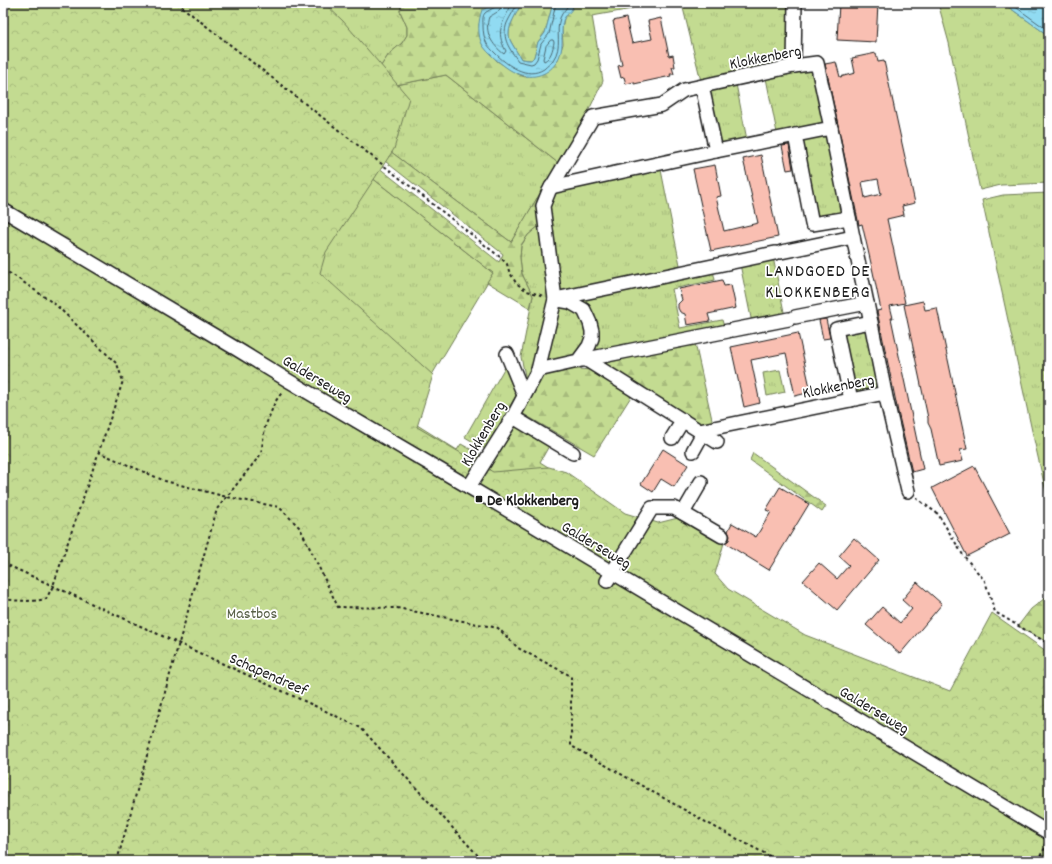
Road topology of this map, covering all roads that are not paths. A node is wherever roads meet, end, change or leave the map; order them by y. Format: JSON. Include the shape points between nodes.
{"nodes":[{"id":1,"x":795,"y":3,"type":"edge"},
{"id":2,"x":794,"y":66,"type":"junction"},
{"id":3,"x":702,"y":86,"type":"junction"},
{"id":4,"x":831,"y":128,"type":"junction"},
{"id":5,"x":794,"y":135,"type":"junction"},
{"id":6,"x":716,"y":151,"type":"junction"},
{"id":7,"x":552,"y":187,"type":"junction"},
{"id":8,"x":3,"y":210,"type":"edge"},
{"id":9,"x":849,"y":218,"type":"junction"},
{"id":10,"x":853,"y":237,"type":"junction"},
{"id":11,"x":554,"y":299,"type":"junction"},
{"id":12,"x":867,"y":303,"type":"junction"},
{"id":13,"x":871,"y":322,"type":"junction"},
{"id":14,"x":507,"y":354,"type":"dead end"},
{"id":15,"x":582,"y":360,"type":"junction"},
{"id":16,"x":538,"y":370,"type":"junction"},
{"id":17,"x":885,"y":393,"type":"junction"},
{"id":18,"x":524,"y":395,"type":"junction"},
{"id":19,"x":851,"y":400,"type":"junction"},
{"id":20,"x":512,"y":417,"type":"junction"},
{"id":21,"x":683,"y":420,"type":"junction"},
{"id":22,"x":701,"y":432,"type":"junction"},
{"id":23,"x":672,"y":438,"type":"dead end"},
{"id":24,"x":717,"y":442,"type":"dead end"},
{"id":25,"x":693,"y":451,"type":"dead end"},
{"id":26,"x":573,"y":453,"type":"dead end"},
{"id":27,"x":701,"y":482,"type":"dead end"},
{"id":28,"x":469,"y":487,"type":"junction"},
{"id":29,"x":908,"y":491,"type":"road end"},
{"id":30,"x":683,"y":513,"type":"junction"},
{"id":31,"x":722,"y":536,"type":"dead end"},
{"id":32,"x":610,"y":577,"type":"junction"},
{"id":33,"x":1049,"y":833,"type":"edge"}],
"edges":[{"from":1,"to":2,"type":"street"},
{"from":2,"to":3,"type":"street","name":"Klokkenberg"},
{"from":2,"to":4,"type":"street","name":"Klokkenberg","via":[[817,63]]},
{"from":3,"to":6,"type":"street"},
{"from":3,"to":7,"type":"street","name":"Klokkenberg","via":[[684,90],[662,105],[593,117]]},
{"from":4,"to":5,"type":"street"},
{"from":4,"to":9,"type":"street","name":"Klokkenberg"},
{"from":5,"to":6,"type":"street","via":[[761,137]]},
{"from":5,"to":9,"type":"street","via":[[812,224]]},
{"from":6,"to":7,"type":"street"},
{"from":7,"to":11,"type":"street","name":"Klokkenberg","via":[[543,206]]},
{"from":8,"to":28,"type":"street","name":"Galderseweg"},
{"from":9,"to":10,"type":"street","name":"Klokkenberg"},
{"from":10,"to":11,"type":"street"},
{"from":10,"to":12,"type":"street","name":"Klokkenberg"},
{"from":11,"to":15,"type":"street","via":[[570,302],[584,310],[590,323],[592,338]]},
{"from":11,"to":16,"type":"street","name":"Klokkenberg"},
{"from":12,"to":13,"type":"street","name":"Klokkenberg"},
{"from":12,"to":15,"type":"street"},
{"from":13,"to":17,"type":"street","name":"Klokkenberg"},
{"from":13,"to":19,"type":"street","via":[[836,329]]},
{"from":14,"to":18,"type":"street","name":"Klokkenberg"},
{"from":15,"to":16,"type":"street"},
{"from":15,"to":21,"type":"street"},
{"from":16,"to":18,"type":"street","name":"Klokkenberg"},
{"from":17,"to":19,"type":"street","name":"Klokkenberg"},
{"from":17,"to":29,"type":"street","name":"Klokkenberg"},
{"from":18,"to":20,"type":"street","name":"Klokkenberg"},
{"from":19,"to":22,"type":"street","name":"Klokkenberg"},
{"from":20,"to":26,"type":"street"},
{"from":20,"to":28,"type":"street","name":"Klokkenberg"},
{"from":21,"to":22,"type":"street"},
{"from":21,"to":23,"type":"street"},
{"from":22,"to":24,"type":"street"},
{"from":22,"to":25,"type":"street"},
{"from":27,"to":30,"type":"street"},
{"from":28,"to":32,"type":"street","name":"Galderseweg"},
{"from":30,"to":31,"type":"street"},
{"from":30,"to":32,"type":"street","via":[[674,508],[652,508]]},
{"from":32,"to":33,"type":"street","name":"Galderseweg"}]}
